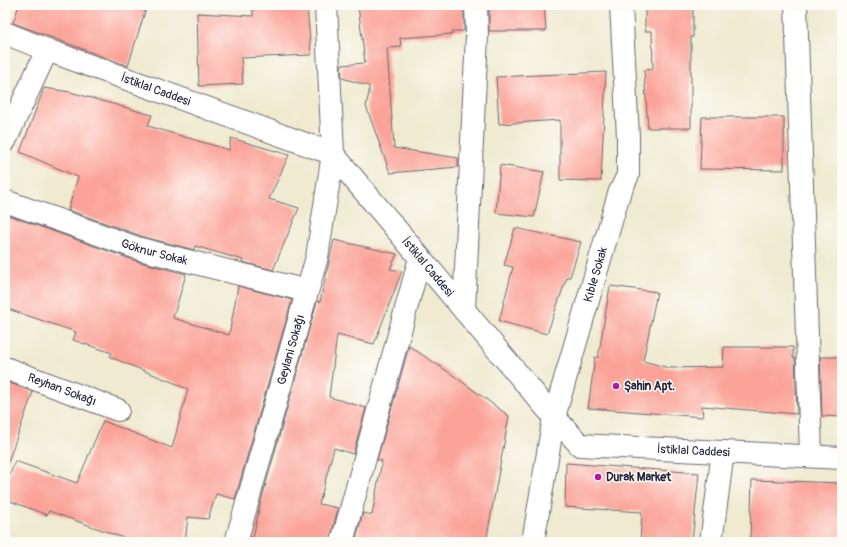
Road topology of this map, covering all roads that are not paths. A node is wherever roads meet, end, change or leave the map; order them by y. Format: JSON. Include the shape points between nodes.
{"nodes":[{"id":1,"x":326,"y":5,"type":"edge"},
{"id":2,"x":476,"y":5,"type":"edge"},
{"id":3,"x":621,"y":5,"type":"edge"},
{"id":4,"x":796,"y":5,"type":"edge"},
{"id":5,"x":5,"y":33,"type":"edge"},
{"id":6,"x":47,"y":50,"type":"junction"},
{"id":7,"x":5,"y":141,"type":"edge"},
{"id":8,"x":333,"y":154,"type":"junction"},
{"id":9,"x":5,"y":201,"type":"edge"},
{"id":10,"x":420,"y":258,"type":"junction"},
{"id":11,"x":307,"y":291,"type":"junction"},
{"id":12,"x":464,"y":310,"type":"junction"},
{"id":13,"x":5,"y":368,"type":"edge"},
{"id":14,"x":118,"y":410,"type":"dead end"},
{"id":15,"x":554,"y":417,"type":"junction"},
{"id":16,"x":723,"y":452,"type":"junction"},
{"id":17,"x":811,"y":456,"type":"junction"},
{"id":18,"x":842,"y":458,"type":"edge"},
{"id":19,"x":236,"y":542,"type":"edge"},
{"id":20,"x":342,"y":542,"type":"edge"},
{"id":21,"x":533,"y":542,"type":"edge"},
{"id":22,"x":711,"y":542,"type":"edge"}],
"edges":[{"from":1,"to":8,"type":"street","name":"Geylani Sokağı"},
{"from":2,"to":12,"type":"street","via":[[477,35]]},
{"from":3,"to":15,"type":"street","name":"Kıble Sokak","via":[[628,176],[619,194]]},
{"from":4,"to":17,"type":"street"},
{"from":5,"to":6,"type":"street","name":"İstiklal Caddesi"},
{"from":6,"to":7,"type":"street"},
{"from":6,"to":8,"type":"street","name":"İstiklal Caddesi"},
{"from":8,"to":10,"type":"street","name":"İstiklal Caddesi"},
{"from":8,"to":11,"type":"street","name":"Geylani Sokağı","via":[[317,257]]},
{"from":9,"to":11,"type":"street","name":"Göknur Sokak","via":[[140,249]]},
{"from":10,"to":12,"type":"street","name":"İstiklal Caddesi"},
{"from":10,"to":20,"type":"street"},
{"from":11,"to":19,"type":"street","name":"Geylani Sokağı"},
{"from":12,"to":15,"type":"street","name":"İstiklal Caddesi"},
{"from":13,"to":14,"type":"street","name":"Reyhan Sokağı"},
{"from":15,"to":16,"type":"street","name":"İstiklal Caddesi","via":[[580,445]]},
{"from":15,"to":21,"type":"street","name":"Kıble Sokak"},
{"from":16,"to":17,"type":"street","name":"İstiklal Caddesi"},
{"from":16,"to":22,"type":"street"},
{"from":17,"to":18,"type":"street","name":"İstiklal Caddesi"}]}
